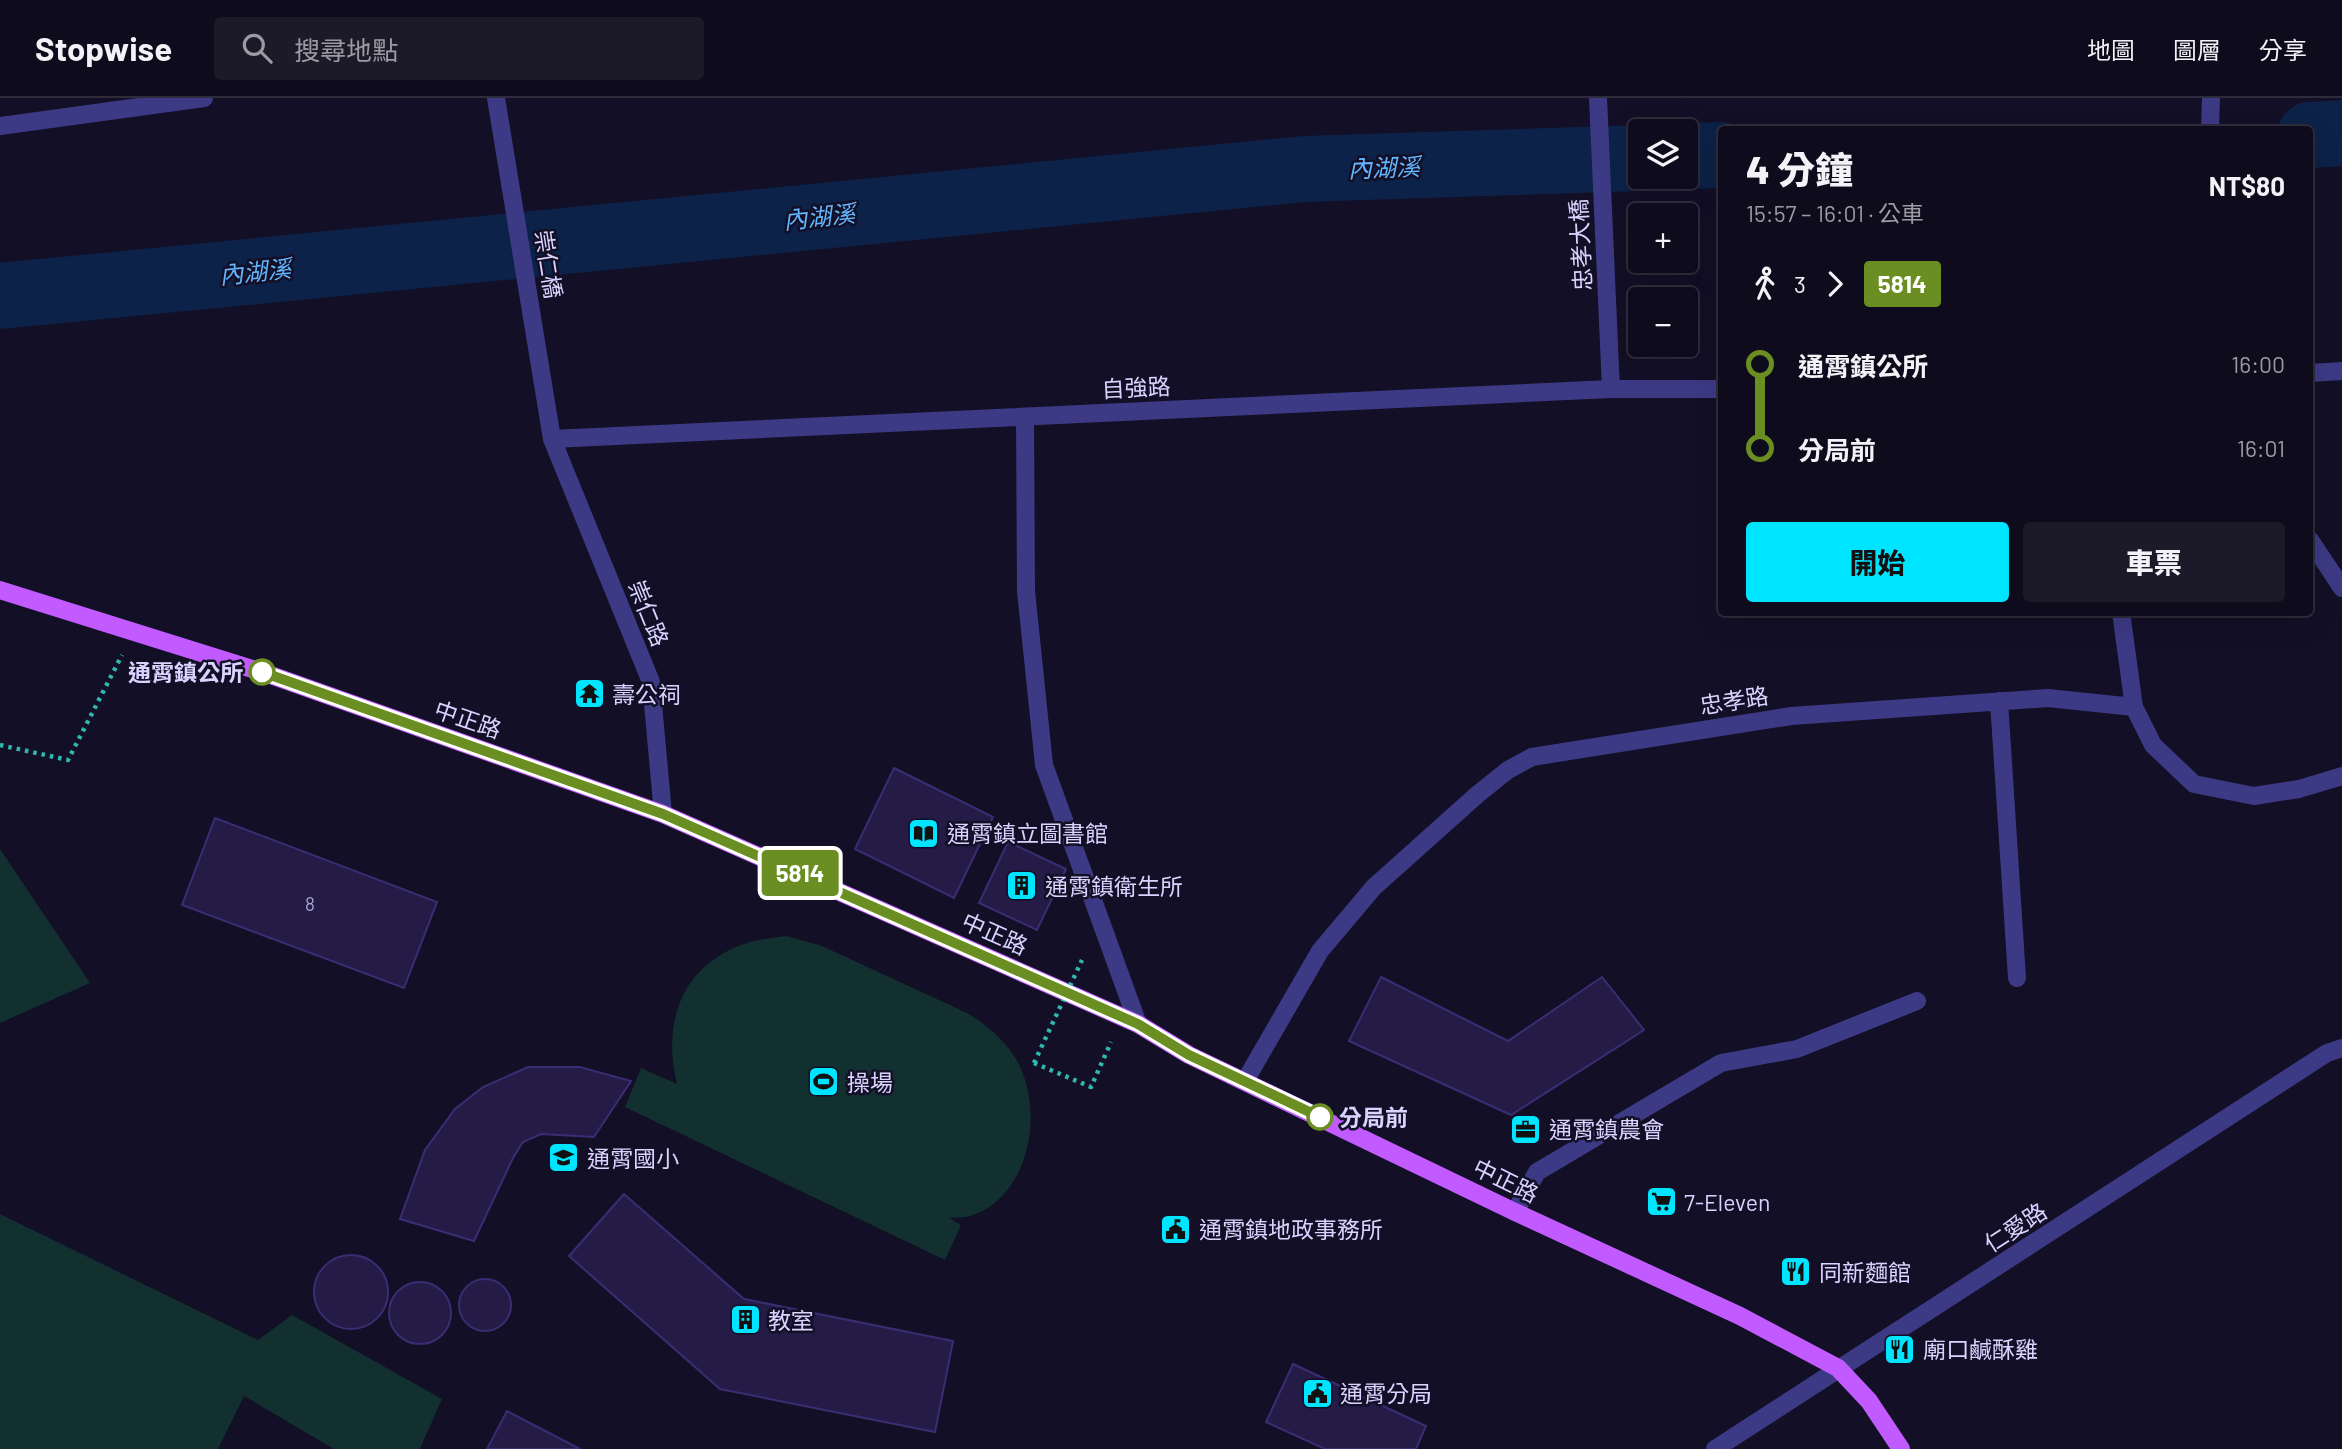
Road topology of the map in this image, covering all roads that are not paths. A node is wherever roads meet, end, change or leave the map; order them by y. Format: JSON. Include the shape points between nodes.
{"nodes":[{"id":1,"x":204,"y":98,"type":"edge"},
{"id":2,"x":496,"y":98,"type":"edge"},
{"id":3,"x":1598,"y":98,"type":"edge"},
{"id":4,"x":2211,"y":98,"type":"edge"},
{"id":5,"x":0,"y":126,"type":"edge"},
{"id":6,"x":2210,"y":126,"type":"edge"},
{"id":7,"x":2342,"y":371,"type":"edge"},
{"id":8,"x":2313,"y":373,"type":"edge"},
{"id":9,"x":1611,"y":389,"type":"junction"},
{"id":10,"x":1718,"y":389,"type":"edge"},
{"id":11,"x":1025,"y":417,"type":"junction"},
{"id":12,"x":552,"y":439,"type":"junction"},
{"id":13,"x":2313,"y":544,"type":"edge"},
{"id":14,"x":2342,"y":588,"type":"edge"},
{"id":15,"x":0,"y":590,"type":"edge"},
{"id":16,"x":2122,"y":616,"type":"edge"},
{"id":17,"x":1999,"y":701,"type":"junction"},
{"id":18,"x":2134,"y":707,"type":"junction"},
{"id":19,"x":2342,"y":776,"type":"edge"},
{"id":20,"x":663,"y":814,"type":"junction"},
{"id":21,"x":2017,"y":978,"type":"dead end"},
{"id":22,"x":1917,"y":1001,"type":"dead end"},
{"id":23,"x":1130,"y":1021,"type":"junction"},
{"id":24,"x":2342,"y":1048,"type":"edge"},
{"id":25,"x":1245,"y":1081,"type":"junction"},
{"id":26,"x":1515,"y":1212,"type":"junction"},
{"id":27,"x":1838,"y":1368,"type":"junction"},
{"id":28,"x":1715,"y":1449,"type":"edge"},
{"id":29,"x":1901,"y":1449,"type":"edge"}],
"edges":[{"from":1,"to":5,"type":"street"},
{"from":2,"to":12,"type":"street","name":"崇仁橋"},
{"from":3,"to":9,"type":"street","name":"忠孝大橋"},
{"from":4,"to":6,"type":"street"},
{"from":7,"to":8,"type":"street"},
{"from":9,"to":10,"type":"street","name":"自強路"},
{"from":9,"to":11,"type":"street","name":"自強路"},
{"from":11,"to":12,"type":"street","name":"自強路"},
{"from":11,"to":23,"type":"street","via":[[1026,591],[1044,765]]},
{"from":12,"to":20,"type":"street","name":"崇仁路","via":[[650,682]]},
{"from":13,"to":14,"type":"street"},
{"from":15,"to":20,"type":"main road","name":"中正路","via":[[262,672]]},
{"from":16,"to":18,"type":"street"},
{"from":17,"to":18,"type":"street","name":"忠孝路","via":[[2048,698]]},
{"from":17,"to":21,"type":"street"},
{"from":17,"to":25,"type":"street","name":"忠孝路","via":[[1791,716],[1532,757],[1478,794],[1374,887],[1320,951]]},
{"from":18,"to":19,"type":"street","via":[[2153,745],[2194,784],[2254,796]]},
{"from":20,"to":23,"type":"main road","name":"中正路"},
{"from":22,"to":26,"type":"street","via":[[1797,1049],[1721,1063],[1538,1172]]},
{"from":23,"to":25,"type":"main road","name":"中正路"},
{"from":24,"to":27,"type":"street","name":"仁愛路"},
{"from":25,"to":26,"type":"main road","name":"中正路"},
{"from":26,"to":27,"type":"main road","name":"中正路","via":[[1740,1316]]},
{"from":27,"to":28,"type":"street","name":"仁愛路"},
{"from":27,"to":29,"type":"main road","name":"中正路","via":[[1869,1401]]}]}
